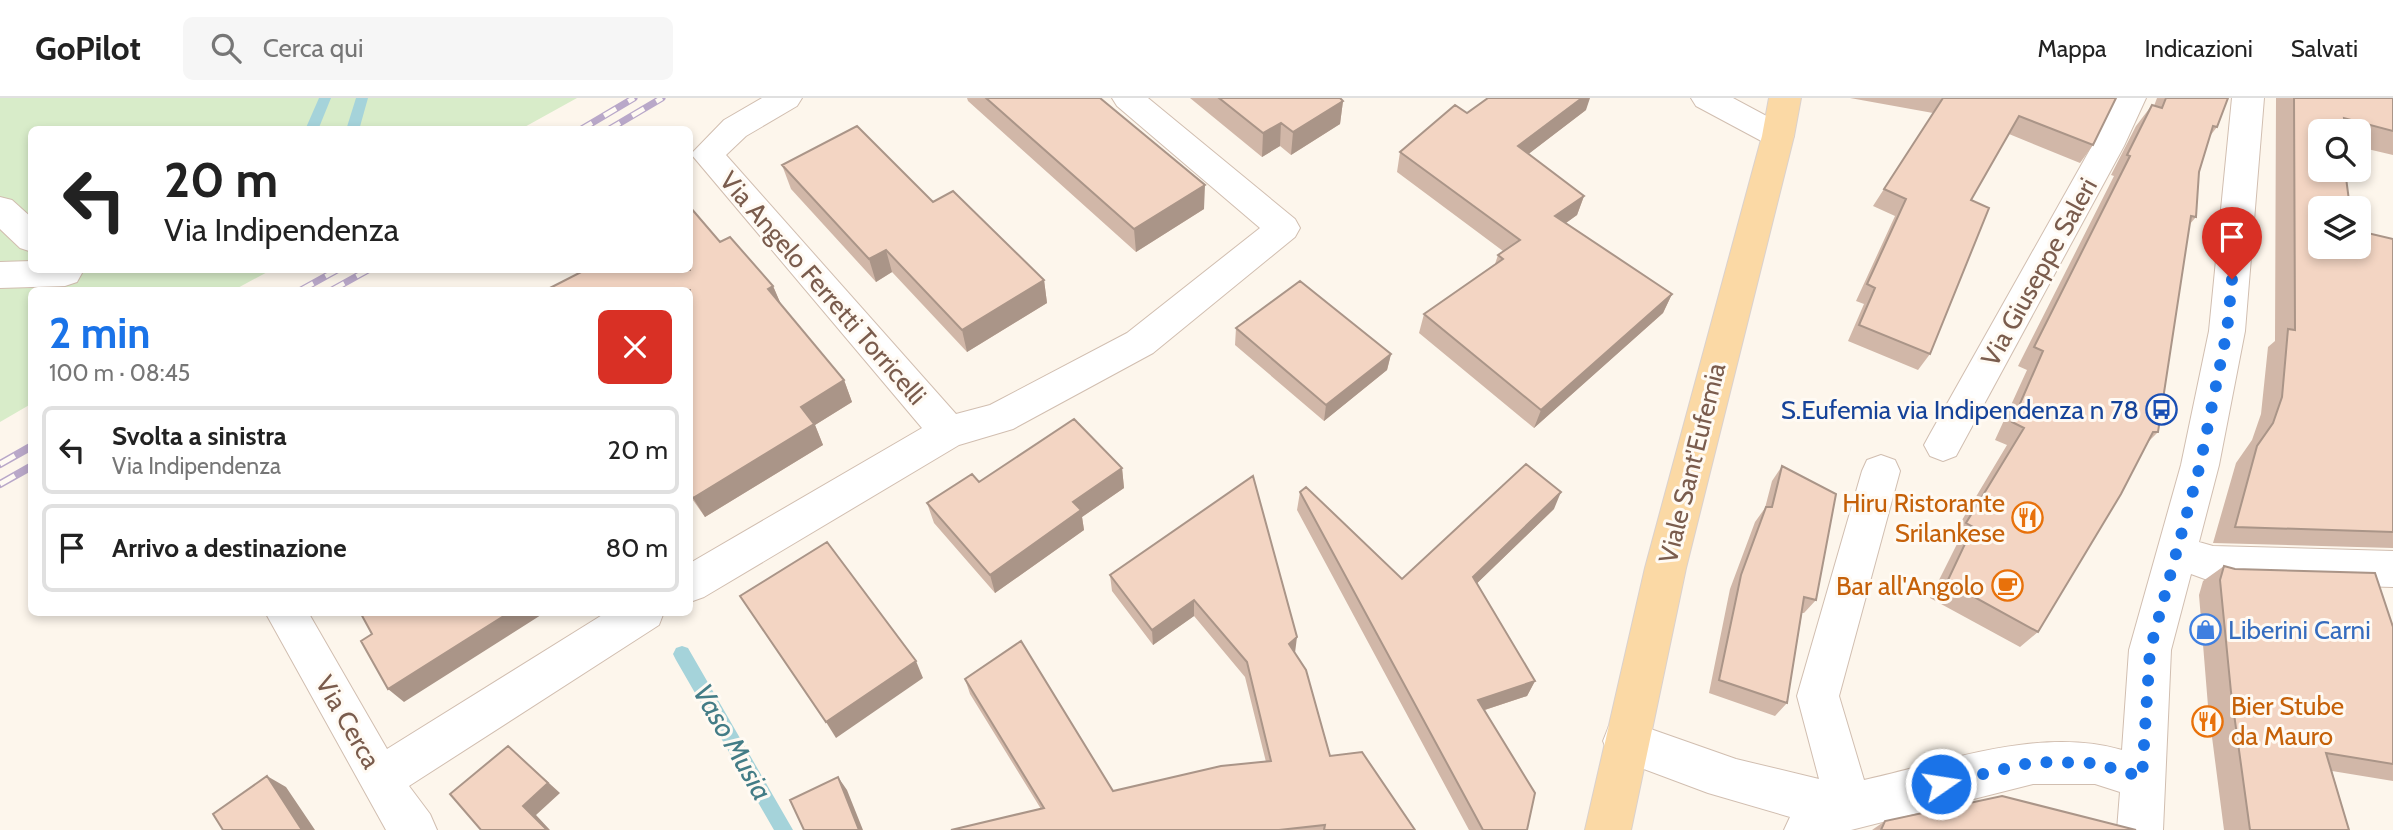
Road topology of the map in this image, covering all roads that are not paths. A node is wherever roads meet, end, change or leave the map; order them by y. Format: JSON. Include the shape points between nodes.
{"nodes":[{"id":1,"x":786,"y":98,"type":"edge"},
{"id":2,"x":1128,"y":98,"type":"edge"},
{"id":3,"x":1707,"y":98,"type":"edge"},
{"id":4,"x":1785,"y":98,"type":"edge"},
{"id":5,"x":2130,"y":98,"type":"edge"},
{"id":6,"x":2248,"y":98,"type":"edge"},
{"id":7,"x":1778,"y":136,"type":"junction"},
{"id":8,"x":0,"y":209,"type":"edge"},
{"id":9,"x":28,"y":235,"type":"edge"},
{"id":10,"x":0,"y":275,"type":"edge"},
{"id":11,"x":68,"y":278,"type":"edge"},
{"id":12,"x":948,"y":432,"type":"junction"},
{"id":13,"x":1943,"y":445,"type":"dead end"},
{"id":14,"x":1881,"y":471,"type":"dead end"},
{"id":15,"x":2175,"y":551,"type":"junction"},
{"id":16,"x":2393,"y":569,"type":"edge"},
{"id":17,"x":693,"y":582,"type":"edge"},
{"id":18,"x":287,"y":616,"type":"edge"},
{"id":19,"x":638,"y":616,"type":"edge"},
{"id":20,"x":1625,"y":741,"type":"junction"},
{"id":21,"x":2142,"y":777,"type":"junction"},
{"id":22,"x":380,"y":779,"type":"junction"},
{"id":23,"x":1849,"y":806,"type":"junction"},
{"id":24,"x":414,"y":830,"type":"edge"},
{"id":25,"x":1608,"y":830,"type":"edge"},
{"id":26,"x":1807,"y":830,"type":"edge"},
{"id":27,"x":2140,"y":830,"type":"edge"}],
"edges":[{"from":1,"to":12,"type":"street","name":"Via Angelo Ferretti Torricelli","via":[[735,128],[707,154]]},
{"from":2,"to":12,"type":"street","name":"Via Angelo Ferretti Torricelli","via":[[1283,228],[1140,343],[1000,418]]},
{"from":3,"to":7,"type":"street"},
{"from":4,"to":7,"type":"main road","name":"Viale Sant'Eufemia"},
{"from":5,"to":13,"type":"street","name":"Via Giuseppe Saleri"},
{"from":6,"to":15,"type":"street","via":[[2227,331],[2200,465]]},
{"from":7,"to":20,"type":"main road","name":"Viale Sant'Eufemia","via":[[1698,435]]},
{"from":8,"to":9,"type":"street"},
{"from":10,"to":11,"type":"street"},
{"from":12,"to":17,"type":"street","name":"Via Angelo Ferretti Torricelli"},
{"from":14,"to":23,"type":"street","via":[[1818,696]]},
{"from":15,"to":16,"type":"street","via":[[2213,564]]},
{"from":15,"to":21,"type":"street","via":[[2150,650]]},
{"from":18,"to":22,"type":"street","name":"Via Cerca"},
{"from":19,"to":22,"type":"street"},
{"from":20,"to":23,"type":"street","via":[[1724,779]]},
{"from":20,"to":25,"type":"main road","name":"Viale Sant'Eufemia"},
{"from":21,"to":23,"type":"street","via":[[2095,763],[2034,762]]},
{"from":21,"to":27,"type":"street"},
{"from":22,"to":24,"type":"street","name":"Via Cerca"},
{"from":23,"to":26,"type":"street"}]}
